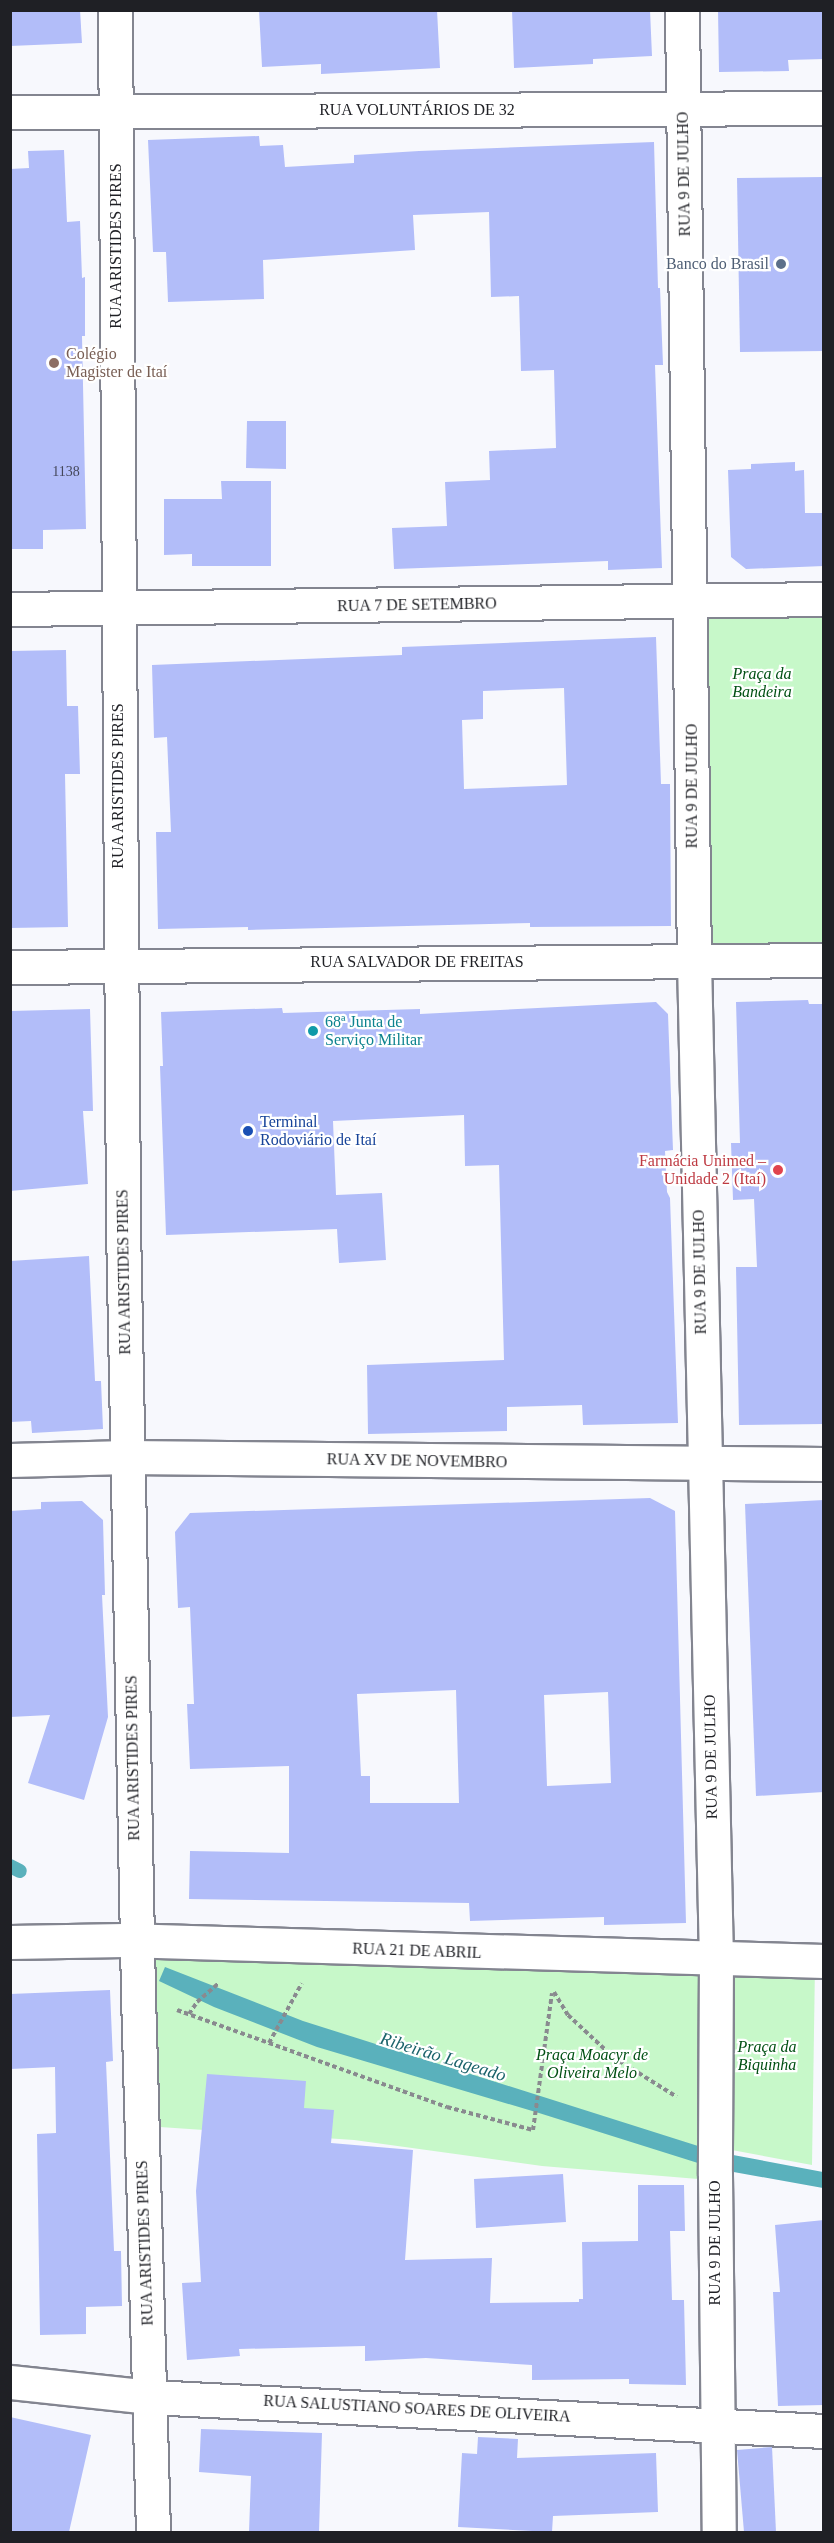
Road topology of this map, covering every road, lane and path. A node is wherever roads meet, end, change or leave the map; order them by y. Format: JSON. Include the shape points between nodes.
{"nodes":[{"id":1,"x":115,"y":10,"type":"edge"},
{"id":2,"x":682,"y":10,"type":"edge"},
{"id":3,"x":683,"y":108,"type":"junction"},
{"id":4,"x":824,"y":108,"type":"edge"},
{"id":5,"x":10,"y":112,"type":"edge"},
{"id":6,"x":116,"y":113,"type":"junction"},
{"id":7,"x":824,"y":599,"type":"edge"},
{"id":8,"x":691,"y":602,"type":"junction"},
{"id":9,"x":117,"y":608,"type":"junction"},
{"id":10,"x":10,"y":609,"type":"edge"},
{"id":11,"x":694,"y":960,"type":"junction"},
{"id":12,"x":824,"y":960,"type":"edge"},
{"id":13,"x":119,"y":965,"type":"junction"},
{"id":14,"x":10,"y":967,"type":"edge"},
{"id":15,"x":128,"y":1458,"type":"junction"},
{"id":16,"x":10,"y":1460,"type":"edge"},
{"id":17,"x":704,"y":1464,"type":"junction"},
{"id":18,"x":824,"y":1464,"type":"edge"},
{"id":19,"x":10,"y":1942,"type":"edge"},
{"id":20,"x":137,"y":1947,"type":"junction"},
{"id":21,"x":716,"y":1959,"type":"junction"},
{"id":22,"x":824,"y":1961,"type":"edge"},
{"id":23,"x":305,"y":1977,"type":"dead end"},
{"id":24,"x":218,"y":1984,"type":"dead end"},
{"id":25,"x":138,"y":1995,"type":"junction"},
{"id":26,"x":189,"y":2014,"type":"junction"},
{"id":27,"x":269,"y":2043,"type":"junction"},
{"id":28,"x":715,"y":2144,"type":"junction"},
{"id":29,"x":10,"y":2382,"type":"edge"},
{"id":30,"x":150,"y":2397,"type":"junction"},
{"id":31,"x":717,"y":2424,"type":"junction"},
{"id":32,"x":824,"y":2431,"type":"edge"},
{"id":33,"x":153,"y":2532,"type":"edge"},
{"id":34,"x":719,"y":2532,"type":"edge"}],
"edges":[{"from":1,"to":6,"type":"street","name":"RUA ARISTIDES PIRES"},
{"from":2,"to":3,"type":"street","name":"RUA 9 DE JULHO"},
{"from":3,"to":4,"type":"street","name":"RUA VOLUNTÁRIOS DE 32"},
{"from":3,"to":6,"type":"street","name":"RUA VOLUNTÁRIOS DE 32"},
{"from":3,"to":8,"type":"street","name":"RUA 9 DE JULHO"},
{"from":5,"to":6,"type":"street","name":"RUA VOLUNTÁRIOS DE 32"},
{"from":6,"to":9,"type":"street","name":"RUA ARISTIDES PIRES"},
{"from":7,"to":8,"type":"street","name":"RUA 7 DE SETEMBRO"},
{"from":8,"to":9,"type":"street","name":"RUA 7 DE SETEMBRO"},
{"from":8,"to":11,"type":"street","name":"RUA 9 DE JULHO"},
{"from":9,"to":10,"type":"street","name":"RUA 7 DE SETEMBRO"},
{"from":9,"to":13,"type":"street","name":"RUA ARISTIDES PIRES"},
{"from":11,"to":12,"type":"street","name":"RUA SALVADOR DE FREITAS"},
{"from":11,"to":13,"type":"street","name":"RUA SALVADOR DE FREITAS"},
{"from":11,"to":17,"type":"street","name":"RUA 9 DE JULHO"},
{"from":13,"to":14,"type":"street","name":"RUA SALVADOR DE FREITAS"},
{"from":13,"to":15,"type":"street","name":"RUA ARISTIDES PIRES"},
{"from":15,"to":16,"type":"street","name":"RUA XV DE NOVEMBRO"},
{"from":15,"to":17,"type":"street","name":"RUA XV DE NOVEMBRO"},
{"from":15,"to":20,"type":"street","name":"RUA ARISTIDES PIRES"},
{"from":17,"to":18,"type":"street","name":"RUA XV DE NOVEMBRO"},
{"from":17,"to":21,"type":"street","name":"RUA 9 DE JULHO"},
{"from":19,"to":20,"type":"street","name":"RUA 21 DE ABRIL"},
{"from":20,"to":21,"type":"street","name":"RUA 21 DE ABRIL"},
{"from":20,"to":25,"type":"street","name":"RUA ARISTIDES PIRES"},
{"from":21,"to":22,"type":"street","name":"RUA 21 DE ABRIL"},
{"from":21,"to":28,"type":"street","name":"RUA 9 DE JULHO"},
{"from":23,"to":27,"type":"path"},
{"from":24,"to":26,"type":"path"},
{"from":25,"to":26,"type":"path"},
{"from":25,"to":30,"type":"street","name":"RUA ARISTIDES PIRES"},
{"from":26,"to":27,"type":"path"},
{"from":27,"to":28,"type":"path","via":[[447,2107],[533,2130],[552,1989],[568,2014],[613,2057],[653,2084]]},
{"from":28,"to":31,"type":"street","name":"RUA 9 DE JULHO"},
{"from":29,"to":30,"type":"street","name":"RUA SALUSTIANO SOARES DE OLIVEIRA"},
{"from":30,"to":31,"type":"street","name":"RUA SALUSTIANO SOARES DE OLIVEIRA"},
{"from":30,"to":33,"type":"street","name":"RUA ARISTIDES PIRES"},
{"from":31,"to":32,"type":"street","name":"RUA SALUSTIANO SOARES DE OLIVEIRA"},
{"from":31,"to":34,"type":"street","name":"RUA 9 DE JULHO"}]}
